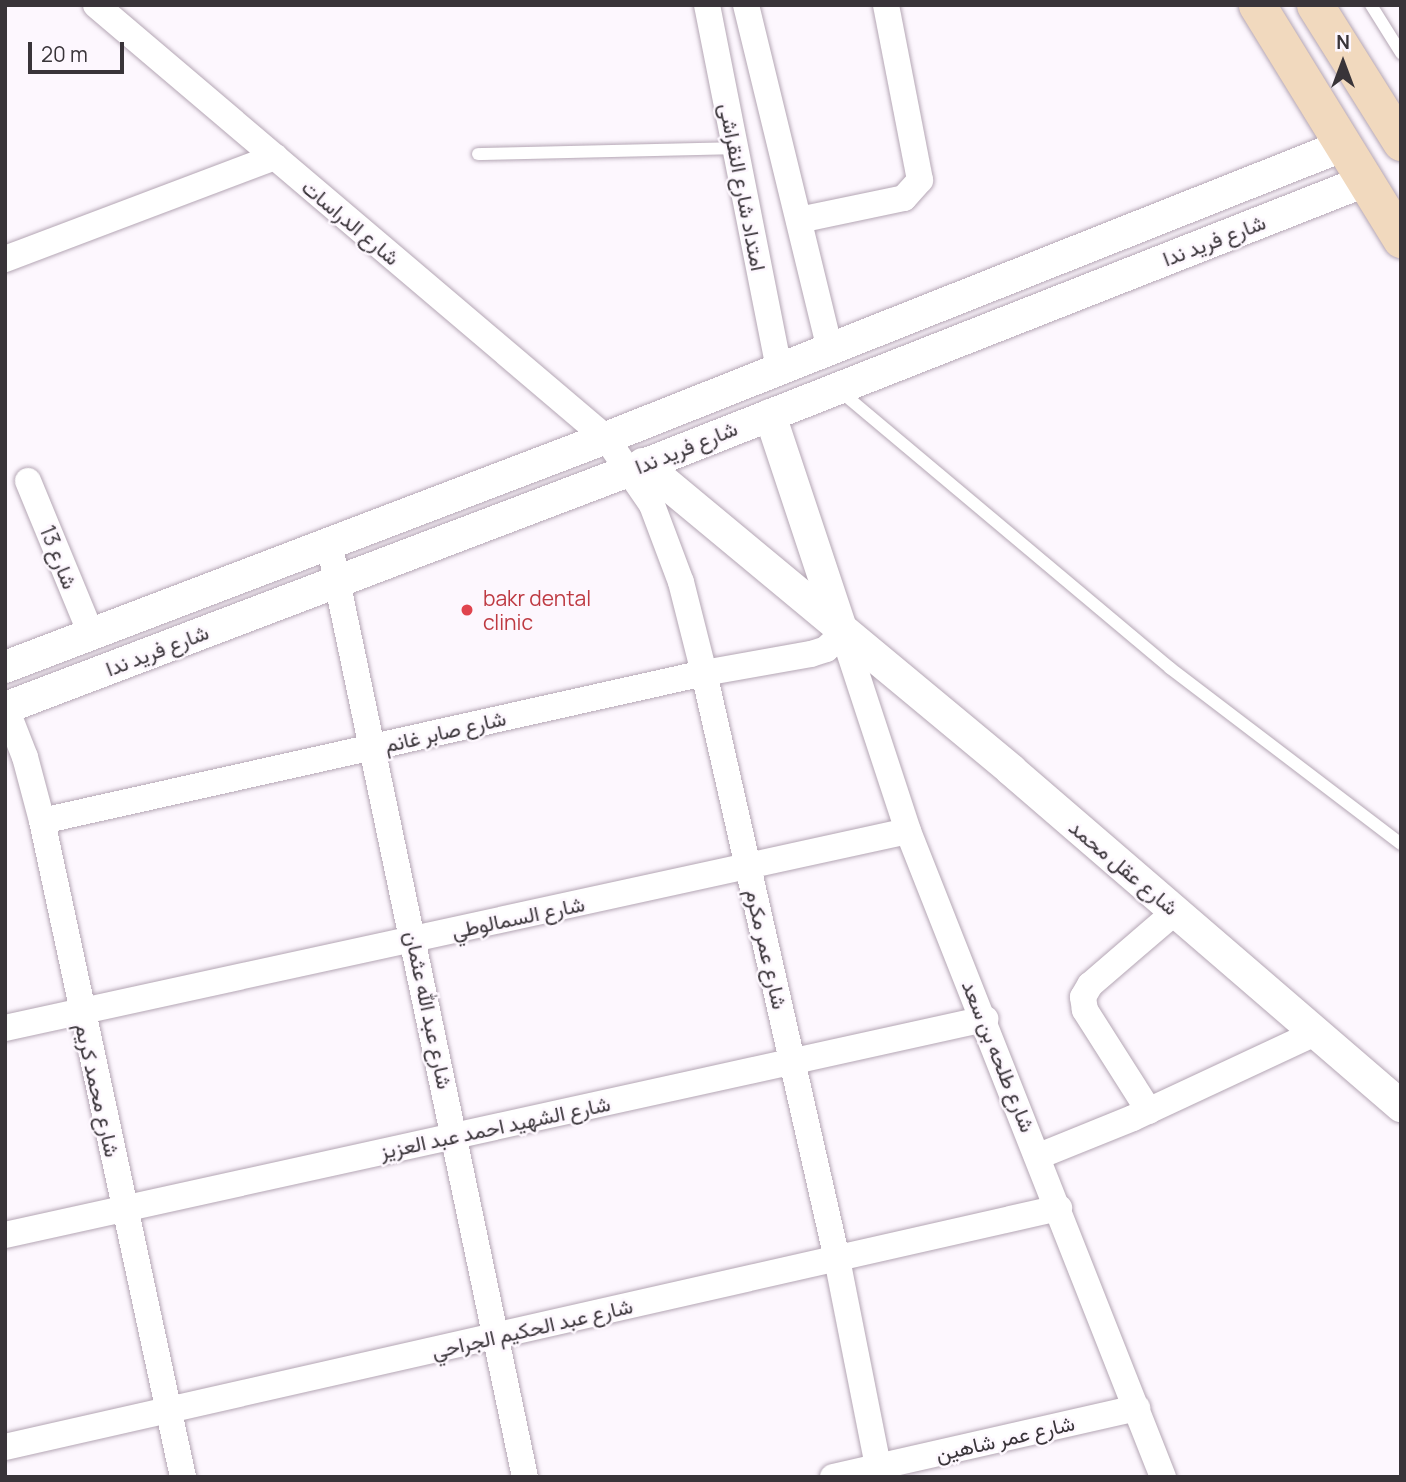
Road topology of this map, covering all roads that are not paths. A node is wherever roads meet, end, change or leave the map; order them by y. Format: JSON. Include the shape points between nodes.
{"nodes":[{"id":1,"x":96,"y":5,"type":"edge"},
{"id":2,"x":707,"y":5,"type":"edge"},
{"id":3,"x":746,"y":5,"type":"edge"},
{"id":4,"x":886,"y":5,"type":"edge"},
{"id":5,"x":1257,"y":5,"type":"edge"},
{"id":6,"x":1315,"y":5,"type":"edge"},
{"id":7,"x":1371,"y":5,"type":"edge"},
{"id":8,"x":1401,"y":53,"type":"edge"},
{"id":9,"x":1401,"y":142,"type":"edge"},
{"id":10,"x":1342,"y":146,"type":"junction"},
{"id":11,"x":735,"y":148,"type":"junction"},
{"id":12,"x":478,"y":154,"type":"dead end"},
{"id":13,"x":275,"y":157,"type":"junction"},
{"id":14,"x":1365,"y":181,"type":"junction"},
{"id":15,"x":1210,"y":198,"type":"junction"},
{"id":16,"x":799,"y":220,"type":"junction"},
{"id":17,"x":1229,"y":234,"type":"junction"},
{"id":18,"x":1401,"y":239,"type":"edge"},
{"id":19,"x":5,"y":259,"type":"edge"},
{"id":20,"x":830,"y":349,"type":"junction"},
{"id":21,"x":779,"y":370,"type":"junction"},
{"id":22,"x":837,"y":388,"type":"junction"},
{"id":23,"x":770,"y":415,"type":"junction"},
{"id":24,"x":606,"y":438,"type":"junction"},
{"id":25,"x":637,"y":467,"type":"junction"},
{"id":26,"x":28,"y":481,"type":"dead end"},
{"id":27,"x":329,"y":543,"type":"junction"},
{"id":28,"x":338,"y":581,"type":"junction"},
{"id":29,"x":843,"y":633,"type":"junction"},
{"id":30,"x":91,"y":634,"type":"junction"},
{"id":31,"x":5,"y":667,"type":"edge"},
{"id":32,"x":704,"y":673,"type":"junction"},
{"id":33,"x":5,"y":707,"type":"edge"},
{"id":34,"x":375,"y":747,"type":"junction"},
{"id":35,"x":42,"y":821,"type":"junction"},
{"id":36,"x":908,"y":831,"type":"junction"},
{"id":37,"x":1401,"y":844,"type":"edge"},
{"id":38,"x":748,"y":867,"type":"junction"},
{"id":39,"x":1176,"y":911,"type":"junction"},
{"id":40,"x":414,"y":940,"type":"junction"},
{"id":41,"x":80,"y":1012,"type":"junction"},
{"id":42,"x":985,"y":1019,"type":"junction"},
{"id":43,"x":5,"y":1028,"type":"edge"},
{"id":44,"x":1315,"y":1032,"type":"junction"},
{"id":45,"x":792,"y":1061,"type":"junction"},
{"id":46,"x":1401,"y":1106,"type":"edge"},
{"id":47,"x":1149,"y":1111,"type":"junction"},
{"id":48,"x":454,"y":1136,"type":"junction"},
{"id":49,"x":1039,"y":1156,"type":"junction"},
{"id":50,"x":124,"y":1208,"type":"junction"},
{"id":51,"x":1059,"y":1208,"type":"junction"},
{"id":52,"x":5,"y":1235,"type":"edge"},
{"id":53,"x":837,"y":1259,"type":"junction"},
{"id":54,"x":496,"y":1337,"type":"junction"},
{"id":55,"x":1137,"y":1408,"type":"junction"},
{"id":56,"x":170,"y":1410,"type":"junction"},
{"id":57,"x":5,"y":1447,"type":"edge"},
{"id":58,"x":879,"y":1472,"type":"edge"},
{"id":59,"x":183,"y":1477,"type":"edge"},
{"id":60,"x":525,"y":1477,"type":"edge"},
{"id":61,"x":833,"y":1477,"type":"edge"},
{"id":62,"x":1163,"y":1477,"type":"edge"}],
"edges":[{"from":1,"to":13,"type":"street","name":"شارع الدراسات"},
{"from":2,"to":11,"type":"street","name":"امتداد شارع النقراشى"},
{"from":3,"to":16,"type":"street","name":"امتداد شارع النقراشى"},
{"from":4,"to":16,"type":"street","via":[[920,180],[904,198]]},
{"from":5,"to":10,"type":"main road"},
{"from":6,"to":9,"type":"main road"},
{"from":7,"to":8,"type":"lane"},
{"from":10,"to":14,"type":"main road"},
{"from":10,"to":15,"type":"street","name":"شارع فريد ندا"},
{"from":11,"to":12,"type":"lane"},
{"from":11,"to":21,"type":"street","name":"امتداد شارع النقراشى"},
{"from":13,"to":19,"type":"street"},
{"from":13,"to":24,"type":"street","name":"شارع الدراسات"},
{"from":14,"to":17,"type":"street","name":"شارع فريد ندا"},
{"from":14,"to":18,"type":"main road"},
{"from":15,"to":17,"type":"street"},
{"from":15,"to":20,"type":"street","name":"شارع فريد ندا"},
{"from":16,"to":20,"type":"street","name":"امتداد شارع النقراشى"},
{"from":17,"to":22,"type":"street","name":"شارع فريد ندا"},
{"from":20,"to":21,"type":"street","name":"شارع فريد ندا"},
{"from":21,"to":24,"type":"street","name":"شارع فريد ندا"},
{"from":22,"to":23,"type":"street","name":"شارع فريد ندا"},
{"from":22,"to":37,"type":"lane","via":[[1170,668]]},
{"from":23,"to":25,"type":"street","name":"شارع فريد ندا"},
{"from":23,"to":29,"type":"street"},
{"from":24,"to":25,"type":"street","name":"شارع عمر مكرم"},
{"from":24,"to":27,"type":"street","name":"شارع فريد ندا"},
{"from":25,"to":28,"type":"street","name":"شارع فريد ندا"},
{"from":25,"to":29,"type":"street","name":"شارع عقل محمد"},
{"from":25,"to":32,"type":"street","name":"شارع عمر مكرم","via":[[669,543]]},
{"from":26,"to":30,"type":"street","name":"شارع 13"},
{"from":27,"to":28,"type":"street","name":"شارع عبد الله عثمان"},
{"from":27,"to":30,"type":"street","name":"شارع فريد ندا"},
{"from":28,"to":33,"type":"street","name":"شارع فريد ندا"},
{"from":28,"to":34,"type":"street","name":"شارع عبد الله عثمان"},
{"from":29,"to":32,"type":"street","name":"شارع صابر غانم","via":[[818,652]]},
{"from":29,"to":36,"type":"street","name":"شارع طلحه بن سعد"},
{"from":29,"to":39,"type":"street","name":"شارع عقل محمد"},
{"from":30,"to":31,"type":"street","name":"شارع فريد ندا"},
{"from":32,"to":34,"type":"street","name":"شارع صابر غانم"},
{"from":32,"to":38,"type":"street","name":"شارع عمر مكرم"},
{"from":33,"to":35,"type":"street","name":"شارع محمد كريم","via":[[25,757]]},
{"from":34,"to":35,"type":"street","name":"شارع صابر غانم"},
{"from":34,"to":40,"type":"street","name":"شارع عبد الله عثمان"},
{"from":35,"to":41,"type":"street","name":"شارع محمد كريم"},
{"from":36,"to":38,"type":"street","name":"شارع السمالوطي"},
{"from":36,"to":42,"type":"street","name":"شارع طلحه بن سعد"},
{"from":38,"to":40,"type":"street","name":"شارع السمالوطي"},
{"from":38,"to":45,"type":"street","name":"شارع عمر مكرم"},
{"from":39,"to":44,"type":"street","name":"شارع عقل محمد"},
{"from":39,"to":47,"type":"street","via":[[1090,985],[1083,997],[1085,1010]]},
{"from":40,"to":41,"type":"street","name":"شارع السمالوطي"},
{"from":40,"to":48,"type":"street","name":"شارع عبد الله عثمان"},
{"from":41,"to":43,"type":"street","name":"شارع السمالوطي"},
{"from":41,"to":50,"type":"street","name":"شارع محمد كريم"},
{"from":42,"to":45,"type":"street","name":"شارع الشهيد احمد عبد العزيز"},
{"from":42,"to":49,"type":"street","name":"شارع طلحه بن سعد"},
{"from":44,"to":46,"type":"street","name":"شارع عقل محمد"},
{"from":44,"to":47,"type":"street"},
{"from":45,"to":48,"type":"street","name":"شارع الشهيد احمد عبد العزيز"},
{"from":45,"to":53,"type":"street","name":"شارع عمر مكرم"},
{"from":47,"to":49,"type":"street"},
{"from":48,"to":50,"type":"street","name":"شارع الشهيد احمد عبد العزيز"},
{"from":48,"to":54,"type":"street","name":"شارع عبد الله عثمان"},
{"from":49,"to":51,"type":"street","name":"شارع طلحه بن سعد"},
{"from":50,"to":52,"type":"street","name":"شارع الشهيد احمد عبد العزيز"},
{"from":50,"to":56,"type":"street","name":"شارع محمد كريم"},
{"from":51,"to":53,"type":"street","name":"شارع عبد الحكيم الجراحي"},
{"from":51,"to":55,"type":"street","name":"شارع طلحه بن سعد"},
{"from":53,"to":54,"type":"street","name":"شارع عبد الحكيم الجراحي"},
{"from":53,"to":58,"type":"street","name":"شارع عمر مكرم"},
{"from":54,"to":56,"type":"street","name":"شارع عبد الحكيم الجراحي"},
{"from":54,"to":60,"type":"street","name":"شارع عبد الله عثمان"},
{"from":55,"to":58,"type":"street","name":"شارع عمر شاهين"},
{"from":55,"to":62,"type":"street","name":"شارع طلحه بن سعد"},
{"from":56,"to":57,"type":"street","name":"شارع عبد الحكيم الجراحي"},
{"from":56,"to":59,"type":"street","name":"شارع محمد كريم"},
{"from":58,"to":61,"type":"street","name":"شارع عمر شاهين"}]}
